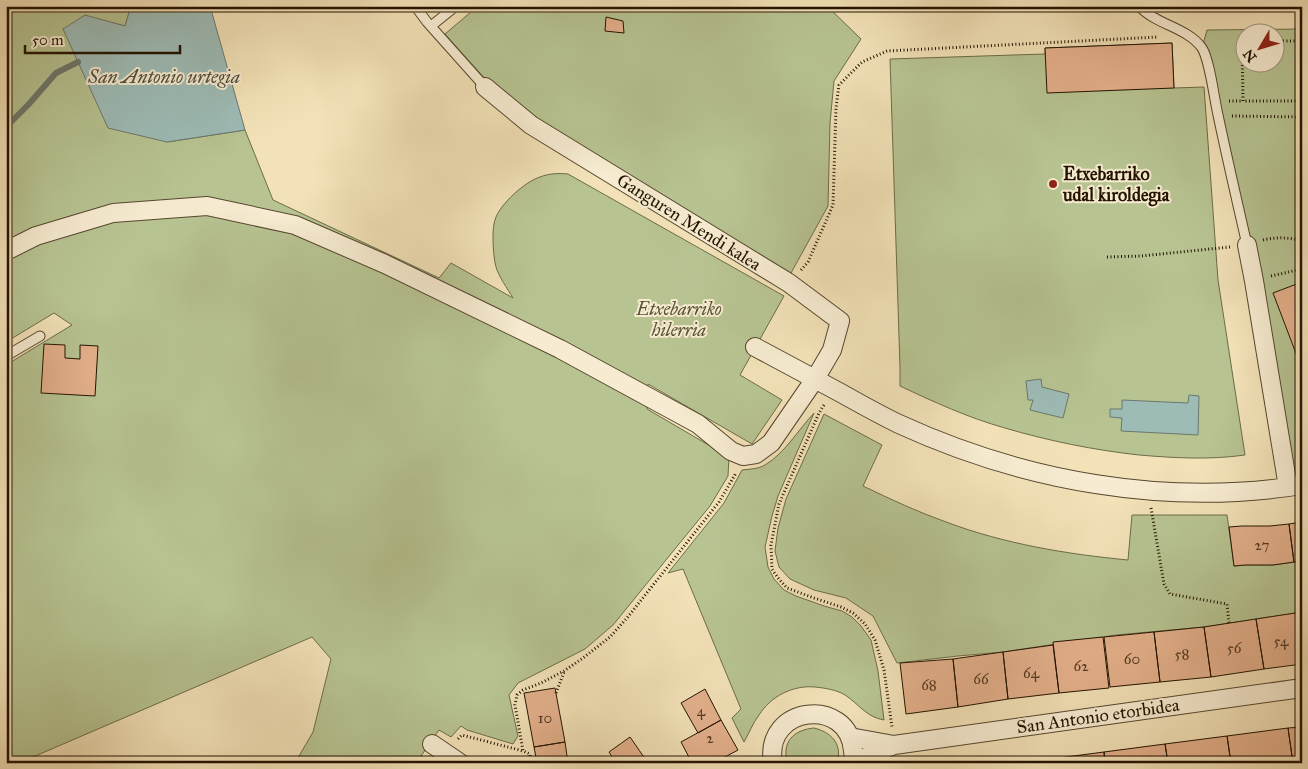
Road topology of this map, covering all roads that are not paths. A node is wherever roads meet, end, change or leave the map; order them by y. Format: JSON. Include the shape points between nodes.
{"nodes":[{"id":1,"x":415,"y":6,"type":"edge"},
{"id":2,"x":456,"y":6,"type":"edge"},
{"id":3,"x":1139,"y":6,"type":"edge"},
{"id":4,"x":431,"y":26,"type":"junction"},
{"id":5,"x":485,"y":87,"type":"joint"},
{"id":6,"x":1247,"y":245,"type":"joint"},
{"id":7,"x":6,"y":251,"type":"edge"},
{"id":8,"x":40,"y":336,"type":"dead end"},
{"id":9,"x":755,"y":347,"type":"dead end"},
{"id":10,"x":6,"y":356,"type":"edge"},
{"id":11,"x":815,"y":379,"type":"junction"},
{"id":12,"x":1295,"y":486,"type":"edge"},
{"id":13,"x":1302,"y":688,"type":"edge"},
{"id":14,"x":850,"y":737,"type":"junction"},
{"id":15,"x":432,"y":744,"type":"dead end"},
{"id":16,"x":894,"y":745,"type":"junction"},
{"id":17,"x":454,"y":758,"type":"edge"},
{"id":18,"x":768,"y":760,"type":"edge"},
{"id":19,"x":853,"y":763,"type":"edge"}],
"edges":[{"from":1,"to":4,"type":"lane"},
{"from":2,"to":4,"type":"lane"},
{"from":3,"to":6,"type":"lane","via":[[1146,13],[1189,35],[1202,48]]},
{"from":4,"to":5,"type":"lane"},
{"from":5,"to":11,"type":"street","name":"Ganguren Mendi kalea","via":[[531,125],[789,283],[840,320],[832,350]]},
{"from":6,"to":12,"type":"street"},
{"from":7,"to":11,"type":"street","via":[[36,236],[113,213],[207,206],[295,225],[385,264],[560,349],[698,424],[742,456],[756,454],[770,443]]},
{"from":8,"to":10,"type":"lane"},
{"from":9,"to":11,"type":"street"},
{"from":11,"to":12,"type":"street","via":[[937,440],[1037,473],[1126,489],[1228,492]]},
{"from":13,"to":16,"type":"street","name":"San Antonio etorbidea"},
{"from":14,"to":16,"type":"street","name":"San Antonio etorbidea"},
{"from":14,"to":18,"type":"street","via":[[830,718],[803,714],[780,729]]},
{"from":14,"to":19,"type":"street"},
{"from":15,"to":17,"type":"street"},
{"from":16,"to":19,"type":"street","name":"San Antonio etorbidea"}]}
